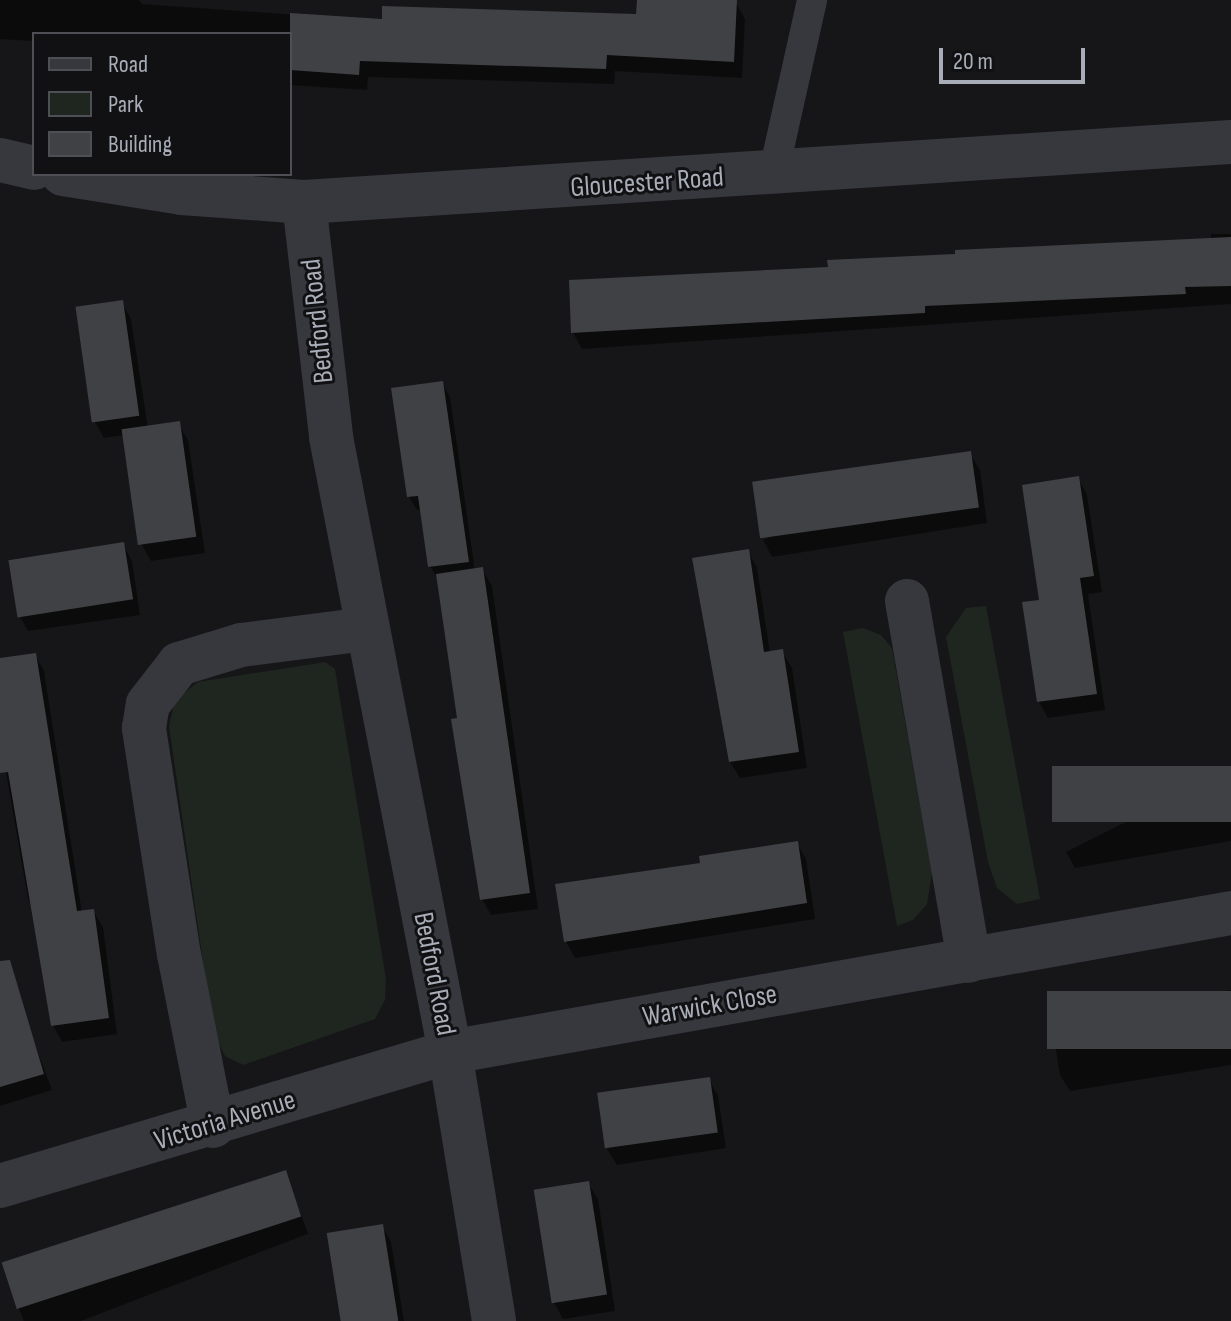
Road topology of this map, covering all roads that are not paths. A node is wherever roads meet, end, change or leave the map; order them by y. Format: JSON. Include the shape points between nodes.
{"nodes":[{"id":1,"x":812,"y":0,"type":"edge"},
{"id":2,"x":1231,"y":142,"type":"edge"},
{"id":3,"x":0,"y":160,"type":"edge"},
{"id":4,"x":32,"y":168,"type":"edge"},
{"id":5,"x":773,"y":175,"type":"junction"},
{"id":6,"x":76,"y":176,"type":"edge"},
{"id":7,"x":304,"y":202,"type":"junction"},
{"id":8,"x":907,"y":601,"type":"dead end"},
{"id":9,"x":366,"y":629,"type":"junction"},
{"id":10,"x":1231,"y":913,"type":"edge"},
{"id":11,"x":969,"y":961,"type":"junction"},
{"id":12,"x":450,"y":1052,"type":"junction"},
{"id":13,"x":213,"y":1126,"type":"junction"},
{"id":14,"x":0,"y":1186,"type":"edge"},
{"id":15,"x":494,"y":1321,"type":"edge"}],
"edges":[{"from":1,"to":5,"type":"lane"},
{"from":2,"to":5,"type":"street","name":"Gloucester Road"},
{"from":3,"to":4,"type":"street"},
{"from":5,"to":7,"type":"street","name":"Gloucester Road"},
{"from":6,"to":7,"type":"street","name":"Gloucester Road","via":[[182,193]]},
{"from":7,"to":9,"type":"street","name":"Bedford Road","via":[[331,437]]},
{"from":8,"to":11,"type":"street"},
{"from":9,"to":12,"type":"street","name":"Bedford Road"},
{"from":9,"to":13,"type":"street","via":[[241,645],[179,664],[148,704],[144,728],[176,940]]},
{"from":10,"to":11,"type":"street","name":"Warwick Close"},
{"from":11,"to":12,"type":"street","name":"Warwick Close"},
{"from":12,"to":13,"type":"street","name":"Victoria Avenue"},
{"from":12,"to":15,"type":"street","name":"Bedford Road"},
{"from":13,"to":14,"type":"street","name":"Victoria Avenue"}]}
